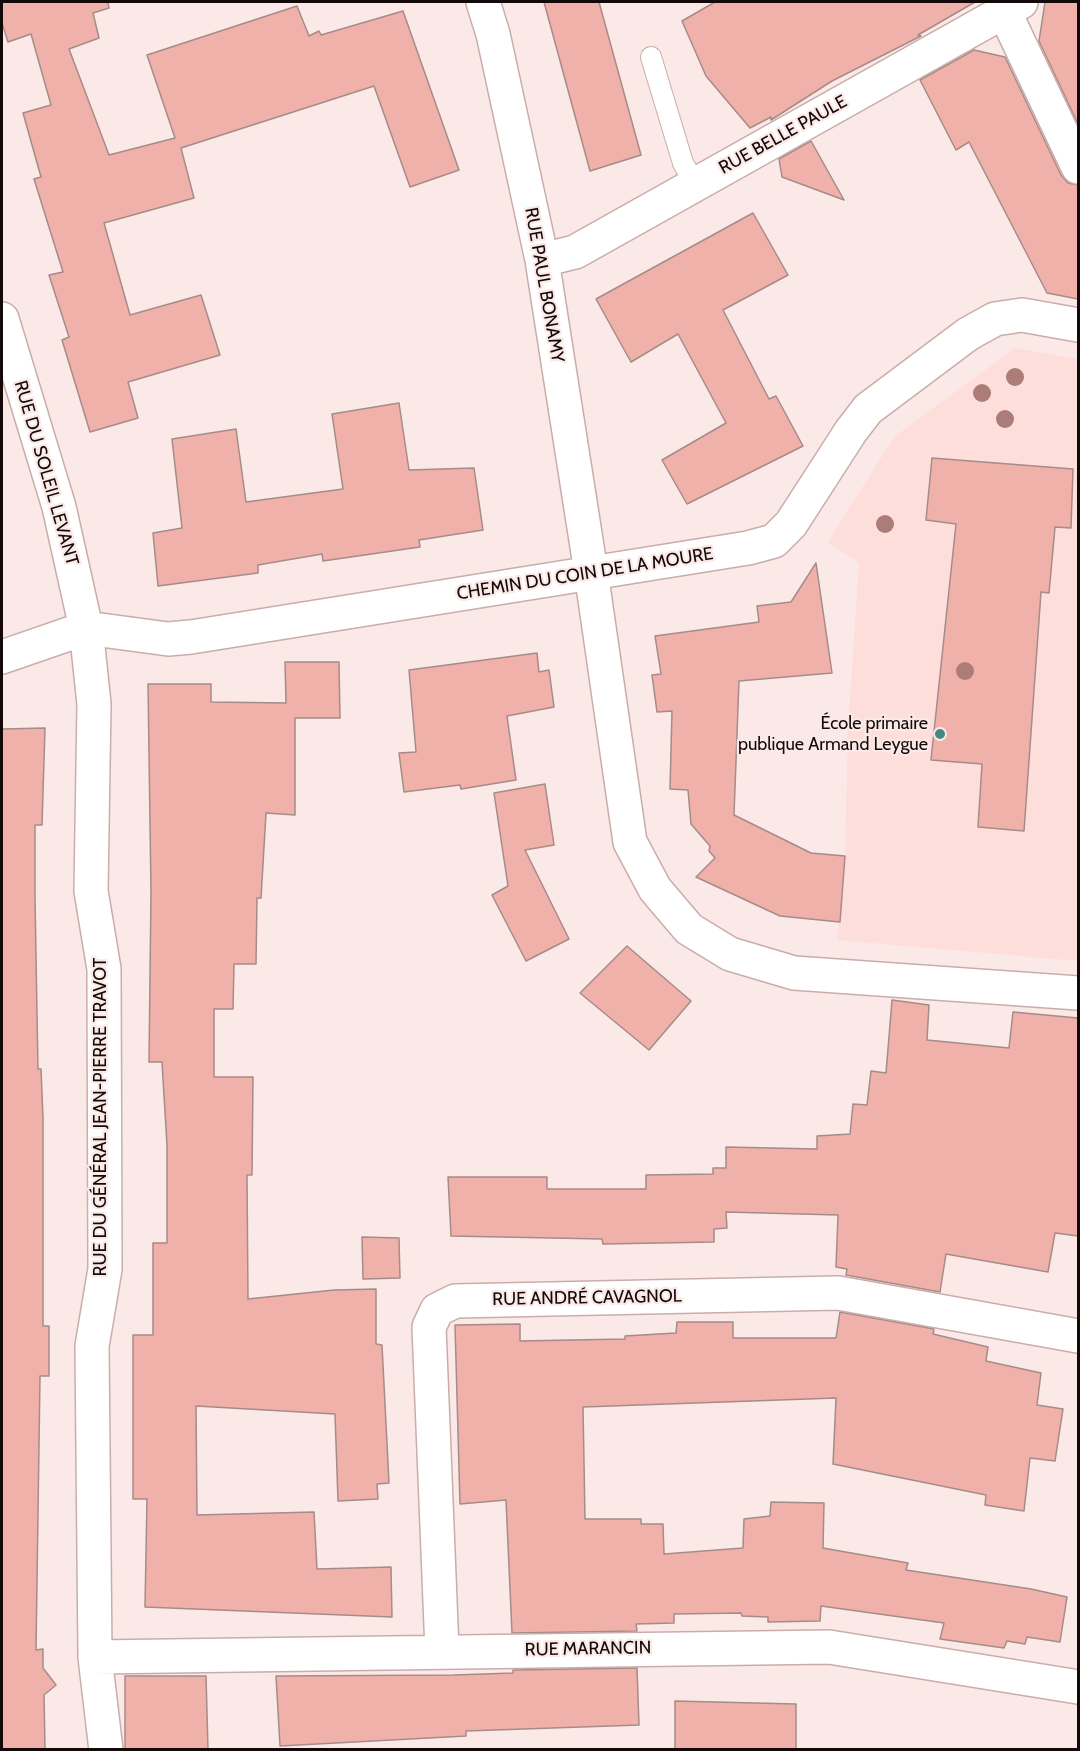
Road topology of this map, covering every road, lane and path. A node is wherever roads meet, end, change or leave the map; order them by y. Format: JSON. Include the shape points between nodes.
{"nodes":[{"id":1,"x":483,"y":2,"type":"edge"},
{"id":2,"x":1012,"y":6,"type":"edge"},
{"id":3,"x":651,"y":57,"type":"dead end"},
{"id":4,"x":1078,"y":167,"type":"edge"},
{"id":5,"x":695,"y":184,"type":"junction"},
{"id":6,"x":542,"y":260,"type":"junction"},
{"id":7,"x":2,"y":319,"type":"edge"},
{"id":8,"x":1078,"y":325,"type":"edge"},
{"id":9,"x":591,"y":572,"type":"junction"},
{"id":10,"x":86,"y":628,"type":"junction"},
{"id":11,"x":2,"y":657,"type":"edge"},
{"id":12,"x":1078,"y":993,"type":"edge"},
{"id":13,"x":1078,"y":1336,"type":"edge"},
{"id":14,"x":442,"y":1651,"type":"junction"},
{"id":15,"x":95,"y":1657,"type":"junction"},
{"id":16,"x":1078,"y":1687,"type":"edge"},
{"id":17,"x":106,"y":1749,"type":"edge"}],
"edges":[{"from":1,"to":6,"type":"street","name":"RUE PAUL BONAMY"},
{"from":2,"to":4,"type":"street"},
{"from":2,"to":5,"type":"street","name":"RUE BELLE PAULE"},
{"from":3,"to":5,"type":"lane","via":[[684,163]]},
{"from":5,"to":6,"type":"street","name":"RUE BELLE PAULE","via":[[575,252]]},
{"from":6,"to":9,"type":"street","name":"RUE PAUL BONAMY"},
{"from":7,"to":10,"type":"street","name":"RUE DU SOLEIL LEVANT","via":[[59,507]]},
{"from":8,"to":9,"type":"street","name":"CHEMIN DU COIN DE LA MOURE","via":[[1022,315],[995,319],[968,334],[868,409],[791,524],[774,541]]},
{"from":9,"to":10,"type":"street","name":"CHEMIN DU COIN DE LA MOURE","via":[[191,637],[168,639]]},
{"from":9,"to":12,"type":"street","name":"RUE PAUL BONAMY","via":[[630,842],[655,888],[689,929],[730,954],[794,974]]},
{"from":10,"to":11,"type":"street","name":"CHEMIN DU COIN DE LA MOURE"},
{"from":10,"to":15,"type":"street","name":"RUE DU GÉNÉRAL JEAN-PIERRE TRAVOT","via":[[94,704],[91,891],[104,981],[105,1269],[92,1346]]},
{"from":13,"to":14,"type":"street","name":"RUE ANDRÉ CAVAGNOL","via":[[838,1293],[455,1300],[437,1310],[429,1327]]},
{"from":14,"to":15,"type":"street","name":"RUE MARANCIN"},
{"from":14,"to":16,"type":"street","name":"RUE MARANCIN","via":[[829,1647]]},
{"from":15,"to":17,"type":"street","name":"RUE DU GÉNÉRAL JEAN-PIERRE TRAVOT"}]}
